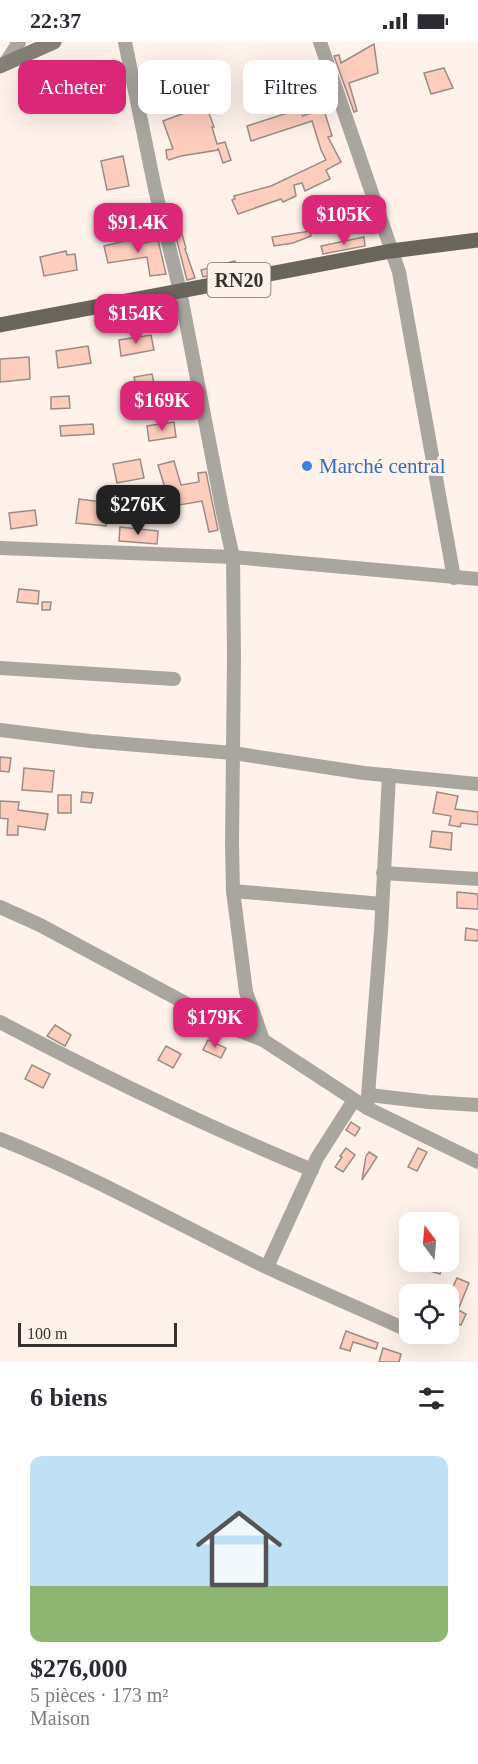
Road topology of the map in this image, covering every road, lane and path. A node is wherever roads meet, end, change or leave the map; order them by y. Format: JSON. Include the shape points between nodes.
{"nodes":[{"id":1,"x":19,"y":42,"type":"edge"},
{"id":2,"x":54,"y":42,"type":"edge"},
{"id":3,"x":125,"y":42,"type":"edge"},
{"id":4,"x":320,"y":42,"type":"edge"},
{"id":5,"x":2,"y":65,"type":"edge"},
{"id":6,"x":478,"y":240,"type":"edge"},
{"id":7,"x":391,"y":250,"type":"junction"},
{"id":8,"x":180,"y":291,"type":"junction"},
{"id":9,"x":0,"y":324,"type":"edge"},
{"id":10,"x":0,"y":548,"type":"edge"},
{"id":11,"x":233,"y":557,"type":"junction"},
{"id":12,"x":454,"y":578,"type":"junction"},
{"id":13,"x":478,"y":579,"type":"edge"},
{"id":14,"x":0,"y":668,"type":"edge"},
{"id":15,"x":174,"y":679,"type":"dead end"},
{"id":16,"x":0,"y":730,"type":"edge"},
{"id":17,"x":233,"y":753,"type":"junction"},
{"id":18,"x":388,"y":775,"type":"junction"},
{"id":19,"x":478,"y":784,"type":"edge"},
{"id":20,"x":383,"y":873,"type":"junction"},
{"id":21,"x":478,"y":879,"type":"edge"},
{"id":22,"x":233,"y":891,"type":"junction"},
{"id":23,"x":382,"y":904,"type":"junction"},
{"id":24,"x":0,"y":907,"type":"edge"},
{"id":25,"x":0,"y":1022,"type":"edge"},
{"id":26,"x":262,"y":1040,"type":"junction"},
{"id":27,"x":354,"y":1100,"type":"junction"},
{"id":28,"x":368,"y":1102,"type":"junction"},
{"id":29,"x":478,"y":1105,"type":"edge"},
{"id":30,"x":0,"y":1139,"type":"edge"},
{"id":31,"x":478,"y":1161,"type":"edge"},
{"id":32,"x":312,"y":1170,"type":"junction"},
{"id":33,"x":267,"y":1267,"type":"junction"},
{"id":34,"x":399,"y":1326,"type":"edge"}],
"edges":[{"from":1,"to":5,"type":"street"},
{"from":2,"to":5,"type":"street"},
{"from":3,"to":8,"type":"street","via":[[154,189]]},
{"from":4,"to":7,"type":"street"},
{"from":6,"to":7,"type":"main road","number":"RN20"},
{"from":7,"to":8,"type":"main road","number":"RN20"},
{"from":7,"to":12,"type":"street","via":[[403,290]]},
{"from":8,"to":9,"type":"main road","number":"RN20"},
{"from":8,"to":11,"type":"street"},
{"from":10,"to":11,"type":"street"},
{"from":11,"to":12,"type":"street"},
{"from":11,"to":17,"type":"street"},
{"from":12,"to":13,"type":"street"},
{"from":14,"to":15,"type":"street"},
{"from":16,"to":17,"type":"street"},
{"from":17,"to":18,"type":"street"},
{"from":17,"to":22,"type":"street"},
{"from":18,"to":19,"type":"street"},
{"from":18,"to":20,"type":"street"},
{"from":20,"to":21,"type":"street"},
{"from":20,"to":23,"type":"street"},
{"from":22,"to":23,"type":"street"},
{"from":22,"to":26,"type":"street","via":[[246,992]]},
{"from":23,"to":28,"type":"street"},
{"from":24,"to":26,"type":"street"},
{"from":25,"to":32,"type":"street","via":[[245,1143]]},
{"from":26,"to":27,"type":"street"},
{"from":27,"to":28,"type":"street"},
{"from":27,"to":32,"type":"street"},
{"from":28,"to":29,"type":"street"},
{"from":28,"to":31,"type":"street"},
{"from":30,"to":33,"type":"street"},
{"from":32,"to":33,"type":"street"},
{"from":33,"to":34,"type":"street"}]}
